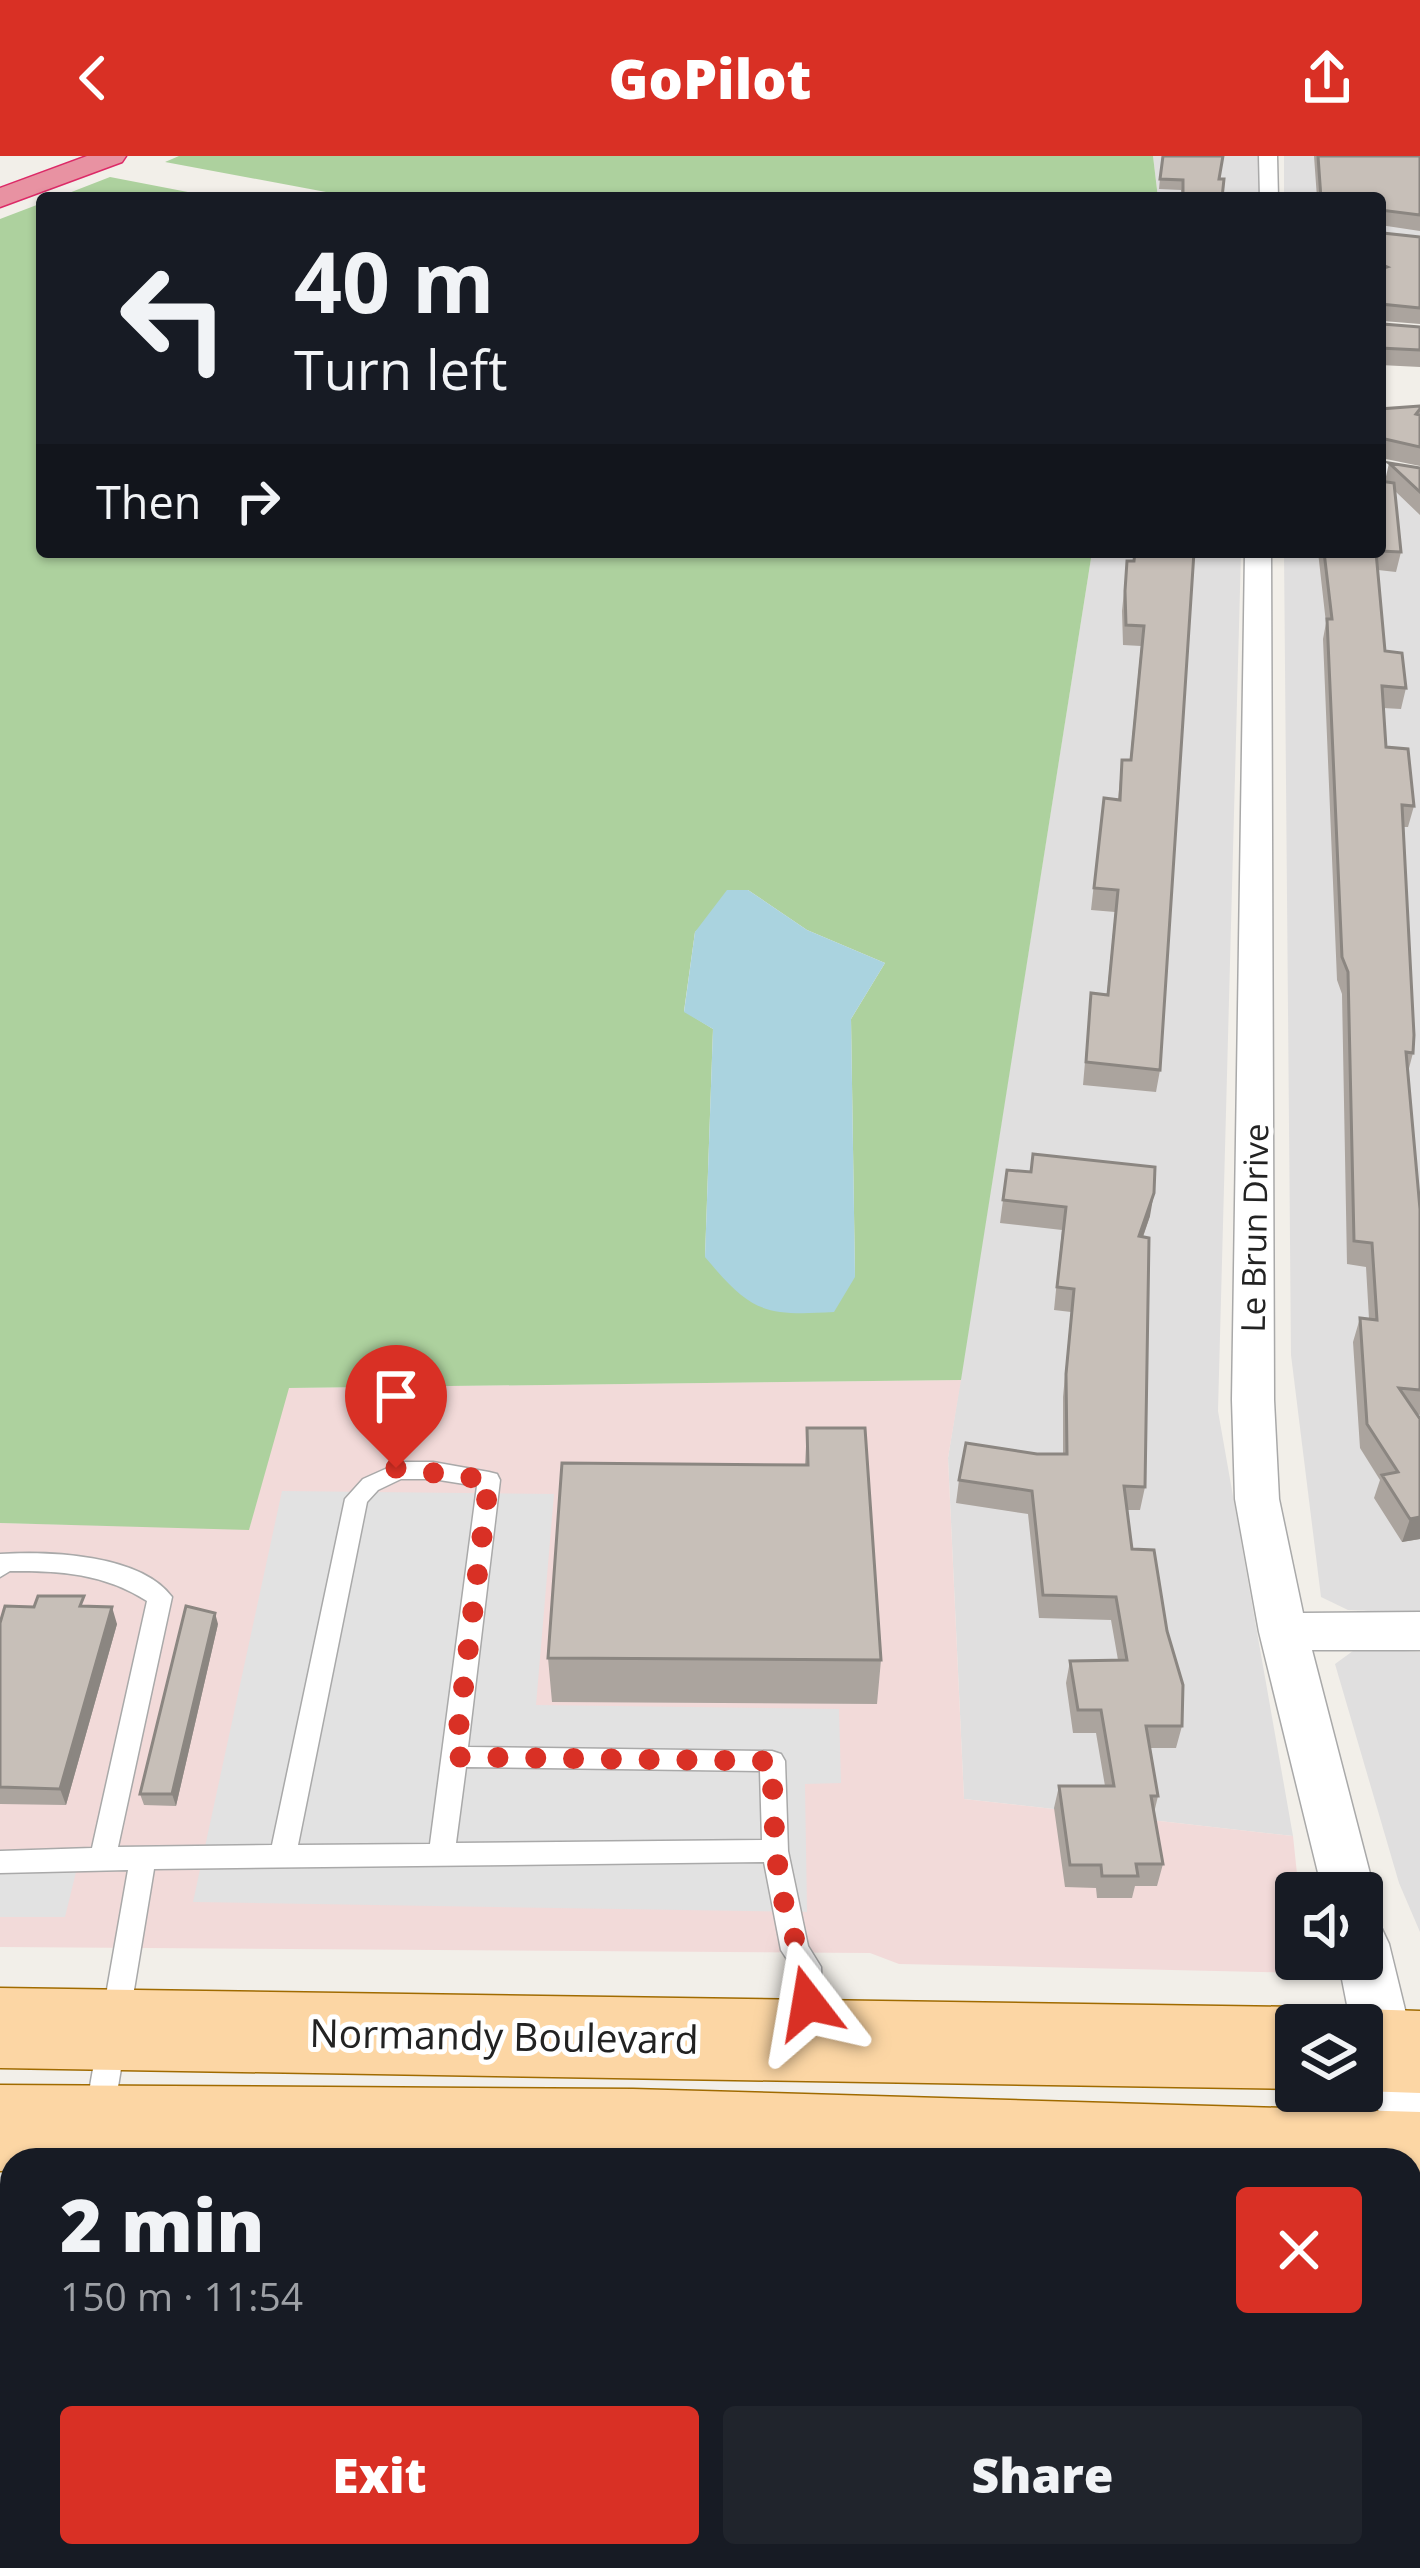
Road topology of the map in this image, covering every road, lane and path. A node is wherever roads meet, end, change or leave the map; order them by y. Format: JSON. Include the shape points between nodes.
{"nodes":[{"id":1,"x":36,"y":156,"type":"edge"},
{"id":2,"x":112,"y":156,"type":"edge"},
{"id":3,"x":1268,"y":156,"type":"edge"},
{"id":4,"x":0,"y":169,"type":"edge"},
{"id":5,"x":1269,"y":192,"type":"edge"},
{"id":6,"x":0,"y":198,"type":"edge"},
{"id":7,"x":1386,"y":470,"type":"edge"},
{"id":8,"x":1420,"y":477,"type":"edge"},
{"id":9,"x":1258,"y":558,"type":"edge"},
{"id":10,"x":0,"y":1568,"type":"edge"},
{"id":11,"x":1420,"y":1631,"type":"edge"},
{"id":12,"x":1283,"y":1632,"type":"junction"},
{"id":13,"x":455,"y":1757,"type":"junction"},
{"id":14,"x":775,"y":1851,"type":"junction"},
{"id":15,"x":442,"y":1855,"type":"junction"},
{"id":16,"x":283,"y":1857,"type":"junction"},
{"id":17,"x":143,"y":1858,"type":"junction"},
{"id":18,"x":103,"y":1859,"type":"junction"},
{"id":19,"x":0,"y":1862,"type":"edge"},
{"id":20,"x":1344,"y":1872,"type":"edge"},
{"id":21,"x":1371,"y":1980,"type":"edge"},
{"id":22,"x":0,"y":2028,"type":"edge"},
{"id":23,"x":115,"y":2030,"type":"junction"},
{"id":24,"x":809,"y":2039,"type":"junction"},
{"id":25,"x":1275,"y":2048,"type":"edge"},
{"id":26,"x":1389,"y":2050,"type":"edge"},
{"id":27,"x":0,"y":2128,"type":"edge"},
{"id":28,"x":89,"y":2144,"type":"edge"},
{"id":29,"x":478,"y":2146,"type":"edge"},
{"id":30,"x":730,"y":2147,"type":"edge"},
{"id":31,"x":791,"y":2148,"type":"edge"},
{"id":32,"x":1419,"y":2148,"type":"edge"}],
"edges":[{"from":1,"to":4,"type":"highway"},
{"from":2,"to":6,"type":"highway"},
{"from":3,"to":5,"type":"street"},
{"from":7,"to":8,"type":"street"},
{"from":9,"to":12,"type":"street","name":"Le Brun Drive","via":[[1253,1400],[1257,1499]]},
{"from":10,"to":18,"type":"lane","via":[[89,1562],[160,1597]]},
{"from":11,"to":12,"type":"street"},
{"from":12,"to":20,"type":"street","name":"Le Brun Drive"},
{"from":13,"to":14,"type":"lane","via":[[772,1761]]},
{"from":13,"to":15,"type":"lane"},
{"from":13,"to":16,"type":"lane","via":[[489,1480],[396,1468],[373,1478],[356,1499]]},
{"from":14,"to":15,"type":"lane"},
{"from":14,"to":24,"type":"lane","via":[[795,1950],[807,1967]]},
{"from":15,"to":16,"type":"lane"},
{"from":16,"to":17,"type":"lane"},
{"from":17,"to":18,"type":"lane"},
{"from":17,"to":23,"type":"lane"},
{"from":18,"to":19,"type":"lane"},
{"from":21,"to":26,"type":"street"},
{"from":22,"to":23,"type":"main road","name":"Normandy Boulevard"},
{"from":23,"to":24,"type":"main road","name":"Normandy Boulevard"},
{"from":23,"to":28,"type":"lane"},
{"from":24,"to":25,"type":"main road","name":"Normandy Boulevard"},
{"from":26,"to":32,"type":"street"},
{"from":27,"to":28,"type":"main road"},
{"from":28,"to":29,"type":"main road"},
{"from":29,"to":30,"type":"main road"},
{"from":30,"to":31,"type":"main road"}]}
